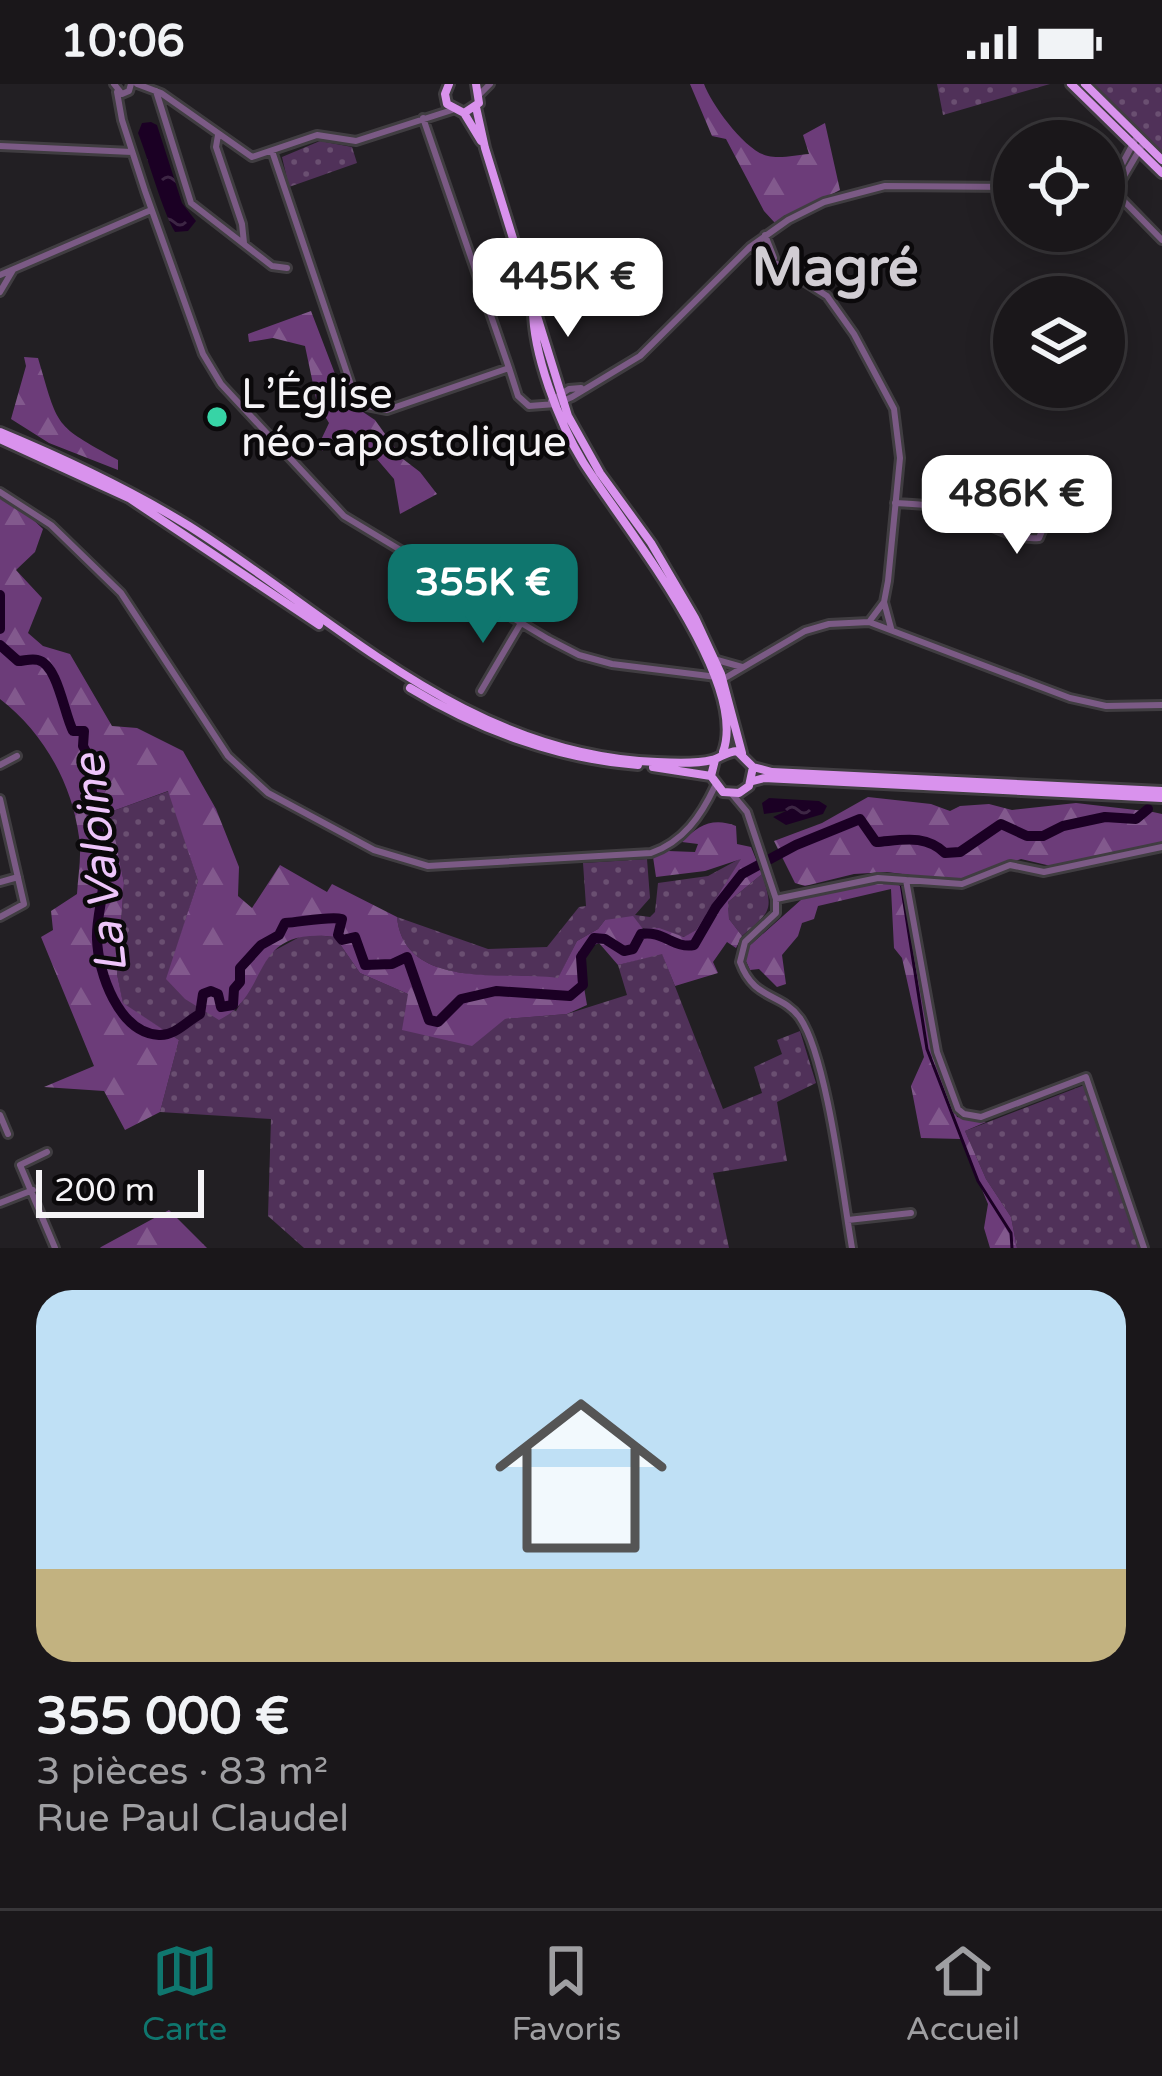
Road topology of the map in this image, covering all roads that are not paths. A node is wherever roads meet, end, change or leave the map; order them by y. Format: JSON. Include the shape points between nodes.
{"nodes":[{"id":1,"x":490,"y":84,"type":"edge"},
{"id":2,"x":1071,"y":84,"type":"edge"},
{"id":3,"x":1085,"y":84,"type":"edge"},
{"id":4,"x":448,"y":85,"type":"edge"},
{"id":5,"x":129,"y":88,"type":"edge"},
{"id":6,"x":478,"y":89,"type":"edge"},
{"id":7,"x":156,"y":91,"type":"junction"},
{"id":8,"x":445,"y":98,"type":"junction"},
{"id":9,"x":476,"y":107,"type":"junction"},
{"id":10,"x":452,"y":110,"type":"junction"},
{"id":11,"x":464,"y":113,"type":"junction"},
{"id":12,"x":427,"y":116,"type":"junction"},
{"id":13,"x":218,"y":135,"type":"junction"},
{"id":14,"x":1139,"y":144,"type":"junction"},
{"id":15,"x":0,"y":146,"type":"edge"},
{"id":16,"x":485,"y":148,"type":"junction"},
{"id":17,"x":131,"y":152,"type":"junction"},
{"id":18,"x":272,"y":152,"type":"junction"},
{"id":19,"x":1162,"y":160,"type":"edge"},
{"id":20,"x":1125,"y":166,"type":"edge"},
{"id":21,"x":1125,"y":169,"type":"edge"},
{"id":22,"x":1162,"y":173,"type":"edge"},
{"id":23,"x":993,"y":187,"type":"edge"},
{"id":24,"x":1125,"y":203,"type":"edge"},
{"id":25,"x":152,"y":210,"type":"junction"},
{"id":26,"x":765,"y":235,"type":"junction"},
{"id":27,"x":1162,"y":240,"type":"edge"},
{"id":28,"x":244,"y":243,"type":"junction"},
{"id":29,"x":750,"y":247,"type":"junction"},
{"id":30,"x":775,"y":262,"type":"junction"},
{"id":31,"x":287,"y":268,"type":"dead end"},
{"id":32,"x":13,"y":269,"type":"junction"},
{"id":33,"x":0,"y":275,"type":"edge"},
{"id":34,"x":1,"y":291,"type":"edge"},
{"id":35,"x":509,"y":368,"type":"junction"},
{"id":36,"x":556,"y":400,"type":"junction"},
{"id":37,"x":0,"y":435,"type":"edge"},
{"id":38,"x":0,"y":492,"type":"edge"},
{"id":39,"x":895,"y":503,"type":"junction"},
{"id":40,"x":1016,"y":535,"type":"dead end"},
{"id":41,"x":884,"y":602,"type":"junction"},
{"id":42,"x":868,"y":622,"type":"junction"},
{"id":43,"x":521,"y":623,"type":"junction"},
{"id":44,"x":892,"y":629,"type":"junction"},
{"id":45,"x":713,"y":656,"type":"junction"},
{"id":46,"x":742,"y":668,"type":"junction"},
{"id":47,"x":733,"y":674,"type":"junction"},
{"id":48,"x":719,"y":676,"type":"junction"},
{"id":49,"x":481,"y":691,"type":"dead end"},
{"id":50,"x":728,"y":699,"type":"junction"},
{"id":51,"x":1162,"y":705,"type":"edge"},
{"id":52,"x":742,"y":753,"type":"junction"},
{"id":53,"x":17,"y":756,"type":"dead end"},
{"id":54,"x":718,"y":757,"type":"junction"},
{"id":55,"x":0,"y":765,"type":"edge"},
{"id":56,"x":753,"y":767,"type":"junction"},
{"id":57,"x":750,"y":785,"type":"junction"},
{"id":58,"x":720,"y":787,"type":"junction"},
{"id":59,"x":1162,"y":794,"type":"edge"},
{"id":60,"x":0,"y":799,"type":"edge"},
{"id":61,"x":747,"y":812,"type":"junction"},
{"id":62,"x":3,"y":828,"type":"edge"},
{"id":63,"x":1162,"y":847,"type":"edge"},
{"id":64,"x":18,"y":877,"type":"junction"},
{"id":65,"x":906,"y":880,"type":"junction"},
{"id":66,"x":0,"y":882,"type":"edge"},
{"id":67,"x":776,"y":898,"type":"junction"},
{"id":68,"x":0,"y":917,"type":"edge"},
{"id":69,"x":0,"y":1115,"type":"edge"},
{"id":70,"x":8,"y":1134,"type":"dead end"},
{"id":71,"x":47,"y":1152,"type":"dead end"},
{"id":72,"x":33,"y":1190,"type":"junction"},
{"id":73,"x":0,"y":1203,"type":"edge"},
{"id":74,"x":910,"y":1214,"type":"dead end"},
{"id":75,"x":847,"y":1220,"type":"junction"},
{"id":76,"x":55,"y":1248,"type":"edge"},
{"id":77,"x":853,"y":1248,"type":"edge"},
{"id":78,"x":1144,"y":1248,"type":"edge"}],
"edges":[{"from":1,"to":6,"type":"street"},
{"from":2,"to":14,"type":"main road"},
{"from":3,"to":14,"type":"main road"},
{"from":4,"to":8,"type":"main road"},
{"from":5,"to":7,"type":"street"},
{"from":5,"to":17,"type":"street","via":[[121,104]]},
{"from":6,"to":9,"type":"main road"},
{"from":7,"to":13,"type":"street"},
{"from":7,"to":28,"type":"street","via":[[191,202]]},
{"from":8,"to":10,"type":"main road"},
{"from":8,"to":12,"type":"street"},
{"from":9,"to":11,"type":"main road"},
{"from":9,"to":16,"type":"main road"},
{"from":10,"to":11,"type":"main road"},
{"from":10,"to":12,"type":"street"},
{"from":11,"to":16,"type":"main road"},
{"from":12,"to":18,"type":"street","via":[[356,141],[317,135]]},
{"from":12,"to":35,"type":"street"},
{"from":13,"to":18,"type":"street","via":[[246,156]]},
{"from":13,"to":28,"type":"street"},
{"from":14,"to":19,"type":"main road"},
{"from":14,"to":20,"type":"street"},
{"from":14,"to":21,"type":"street"},
{"from":14,"to":22,"type":"main road"},
{"from":15,"to":17,"type":"street"},
{"from":16,"to":36,"type":"main road"},
{"from":17,"to":25,"type":"street"},
{"from":18,"to":35,"type":"street","via":[[359,401],[387,410]]},
{"from":23,"to":26,"type":"street","via":[[885,186],[824,202]]},
{"from":24,"to":27,"type":"street"},
{"from":25,"to":32,"type":"street"},
{"from":25,"to":43,"type":"street","via":[[203,354],[234,399],[356,525]]},
{"from":26,"to":29,"type":"street"},
{"from":26,"to":30,"type":"street"},
{"from":28,"to":31,"type":"street"},
{"from":29,"to":30,"type":"street"},
{"from":29,"to":36,"type":"street","via":[[650,348]]},
{"from":30,"to":39,"type":"street","via":[[827,296],[894,409]]},
{"from":32,"to":33,"type":"street"},
{"from":32,"to":34,"type":"street"},
{"from":33,"to":34,"type":"street"},
{"from":35,"to":36,"type":"street","via":[[523,402]]},
{"from":36,"to":45,"type":"main road","via":[[676,582]]},
{"from":36,"to":48,"type":"main road","via":[[583,462],[661,573]]},
{"from":37,"to":54,"type":"main road","via":[[192,529],[471,715],[620,758]]},
{"from":37,"to":58,"type":"main road","via":[[129,498],[402,683],[478,724],[576,756],[686,769]]},
{"from":38,"to":58,"type":"street","via":[[76,546],[121,593],[228,756],[254,782],[374,850],[416,865],[460,867],[651,853],[676,842]]},
{"from":39,"to":40,"type":"street","via":[[954,511]]},
{"from":39,"to":41,"type":"street"},
{"from":41,"to":42,"type":"street"},
{"from":41,"to":44,"type":"street"},
{"from":42,"to":44,"type":"street"},
{"from":42,"to":46,"type":"street","via":[[805,631]]},
{"from":43,"to":48,"type":"street","via":[[589,658]]},
{"from":43,"to":49,"type":"street"},
{"from":44,"to":51,"type":"street","via":[[1070,698]]},
{"from":45,"to":46,"type":"street"},
{"from":45,"to":48,"type":"main road"},
{"from":46,"to":47,"type":"street"},
{"from":46,"to":48,"type":"street"},
{"from":47,"to":48,"type":"street"},
{"from":47,"to":50,"type":"street"},
{"from":48,"to":50,"type":"main road"},
{"from":48,"to":54,"type":"main road","via":[[728,726]]},
{"from":50,"to":52,"type":"main road"},
{"from":52,"to":54,"type":"main road"},
{"from":52,"to":56,"type":"main road"},
{"from":53,"to":55,"type":"street"},
{"from":54,"to":58,"type":"main road"},
{"from":56,"to":57,"type":"main road"},
{"from":56,"to":59,"type":"main road"},
{"from":57,"to":58,"type":"main road"},
{"from":57,"to":59,"type":"main road","via":[[764,778]]},
{"from":57,"to":61,"type":"street"},
{"from":58,"to":61,"type":"street"},
{"from":60,"to":62,"type":"street"},
{"from":61,"to":67,"type":"street"},
{"from":62,"to":64,"type":"street"},
{"from":63,"to":65,"type":"street","via":[[1044,872],[1010,865],[962,884]]},
{"from":64,"to":66,"type":"street"},
{"from":64,"to":68,"type":"street","via":[[24,904]]},
{"from":65,"to":67,"type":"street"},
{"from":65,"to":78,"type":"street","via":[[937,1052],[958,1109],[981,1117],[1089,1080]]},
{"from":67,"to":75,"type":"street","via":[[776,913],[745,941],[740,962],[754,988],[789,1007],[804,1027]]},
{"from":69,"to":70,"type":"street"},
{"from":71,"to":72,"type":"street","via":[[18,1161]]},
{"from":72,"to":73,"type":"street"},
{"from":72,"to":76,"type":"street"},
{"from":74,"to":75,"type":"street"},
{"from":75,"to":77,"type":"street"}]}
